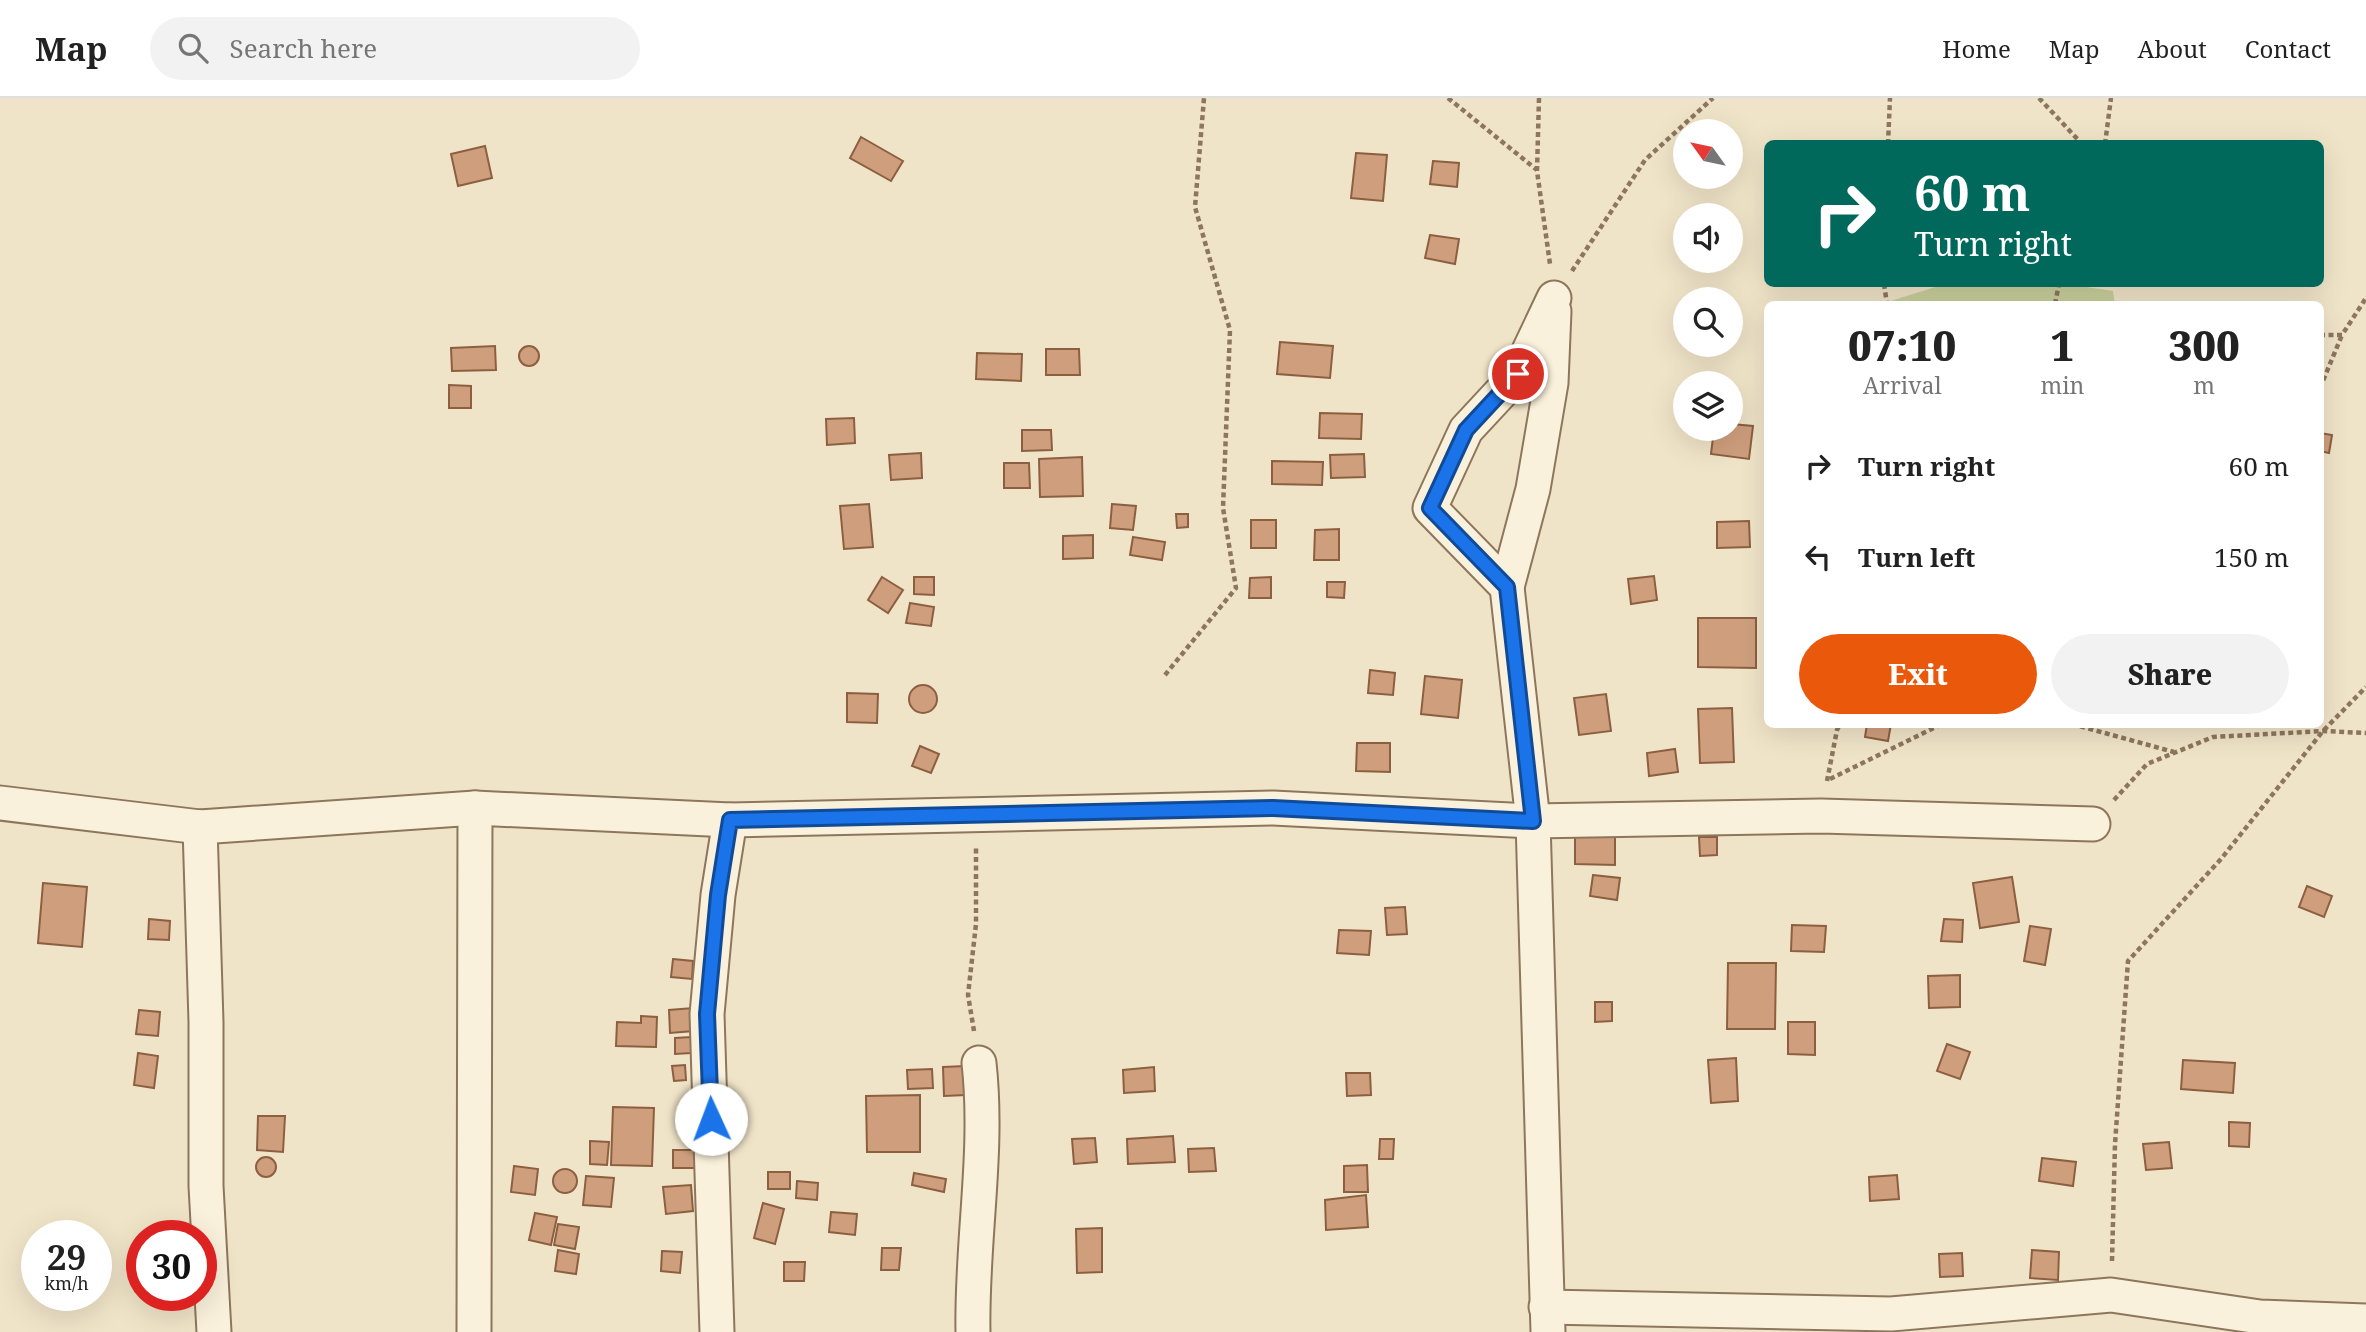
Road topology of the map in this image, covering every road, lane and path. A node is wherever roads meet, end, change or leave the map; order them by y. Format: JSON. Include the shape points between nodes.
{"nodes":[{"id":1,"x":1204,"y":98,"type":"edge"},
{"id":2,"x":1448,"y":98,"type":"edge"},
{"id":3,"x":1539,"y":98,"type":"edge"},
{"id":4,"x":1713,"y":98,"type":"edge"},
{"id":5,"x":1890,"y":98,"type":"edge"},
{"id":6,"x":2039,"y":98,"type":"edge"},
{"id":7,"x":2111,"y":98,"type":"edge"},
{"id":8,"x":1888,"y":140,"type":"edge"},
{"id":9,"x":2078,"y":140,"type":"edge"},
{"id":10,"x":2106,"y":140,"type":"edge"},
{"id":11,"x":1537,"y":171,"type":"junction"},
{"id":12,"x":1554,"y":298,"type":"junction"},
{"id":13,"x":2366,"y":298,"type":"edge"},
{"id":14,"x":2324,"y":335,"type":"edge"},
{"id":15,"x":2342,"y":335,"type":"junction"},
{"id":16,"x":2324,"y":378,"type":"edge"},
{"id":17,"x":1507,"y":587,"type":"junction"},
{"id":18,"x":1165,"y":675,"type":"dead end"},
{"id":19,"x":2366,"y":687,"type":"edge"},
{"id":20,"x":1838,"y":728,"type":"edge"},
{"id":21,"x":1934,"y":728,"type":"edge"},
{"id":22,"x":2087,"y":728,"type":"edge"},
{"id":23,"x":2323,"y":731,"type":"junction"},
{"id":24,"x":2366,"y":733,"type":"edge"},
{"id":25,"x":2175,"y":752,"type":"junction"},
{"id":26,"x":1828,"y":780,"type":"junction"},
{"id":27,"x":0,"y":803,"type":"edge"},
{"id":28,"x":475,"y":808,"type":"junction"},
{"id":29,"x":975,"y":816,"type":"junction"},
{"id":30,"x":1821,"y":816,"type":"junction"},
{"id":31,"x":730,"y":820,"type":"junction"},
{"id":32,"x":1533,"y":821,"type":"junction"},
{"id":33,"x":2093,"y":824,"type":"joint"},
{"id":34,"x":200,"y":827,"type":"junction"},
{"id":35,"x":979,"y":1063,"type":"joint"},
{"id":36,"x":2111,"y":1295,"type":"junction"},
{"id":37,"x":1547,"y":1320,"type":"edge"},
{"id":38,"x":2366,"y":1321,"type":"edge"},
{"id":39,"x":215,"y":1332,"type":"edge"},
{"id":40,"x":474,"y":1332,"type":"edge"},
{"id":41,"x":717,"y":1332,"type":"edge"},
{"id":42,"x":973,"y":1332,"type":"edge"}],
"edges":[{"from":1,"to":18,"type":"path","via":[[1195,207],[1230,330],[1223,508],[1237,588]]},
{"from":2,"to":11,"type":"path"},
{"from":3,"to":11,"type":"path"},
{"from":4,"to":12,"type":"path","via":[[1645,160]]},
{"from":5,"to":8,"type":"path"},
{"from":6,"to":9,"type":"path"},
{"from":7,"to":10,"type":"path"},
{"from":11,"to":12,"type":"path"},
{"from":12,"to":17,"type":"street","via":[[1551,383],[1533,489]]},
{"from":12,"to":17,"type":"street","via":[[1518,374],[1466,430],[1430,508]]},
{"from":13,"to":15,"type":"path"},
{"from":14,"to":15,"type":"path"},
{"from":15,"to":16,"type":"path"},
{"from":17,"to":32,"type":"street"},
{"from":19,"to":23,"type":"path"},
{"from":20,"to":26,"type":"path"},
{"from":21,"to":26,"type":"path"},
{"from":22,"to":25,"type":"path"},
{"from":23,"to":24,"type":"path"},
{"from":23,"to":25,"type":"path","via":[[2213,737]]},
{"from":23,"to":36,"type":"path","via":[[2221,859],[2128,961],[2115,1144]]},
{"from":25,"to":33,"type":"path","via":[[2147,764]]},
{"from":26,"to":30,"type":"path"},
{"from":27,"to":34,"type":"street"},
{"from":28,"to":31,"type":"street"},
{"from":28,"to":34,"type":"street"},
{"from":28,"to":40,"type":"street"},
{"from":29,"to":31,"type":"street"},
{"from":29,"to":32,"type":"street","via":[[1273,808]]},
{"from":29,"to":35,"type":"path","via":[[976,924],[968,995]]},
{"from":30,"to":32,"type":"street"},
{"from":30,"to":33,"type":"street"},
{"from":31,"to":41,"type":"street","via":[[707,1014]]},
{"from":32,"to":37,"type":"street"},
{"from":34,"to":39,"type":"street","via":[[206,1186]]},
{"from":35,"to":42,"type":"street","via":[[983,1098]]},
{"from":36,"to":37,"type":"street","via":[[1891,1314]]},
{"from":36,"to":38,"type":"street","via":[[2260,1317]]}]}
